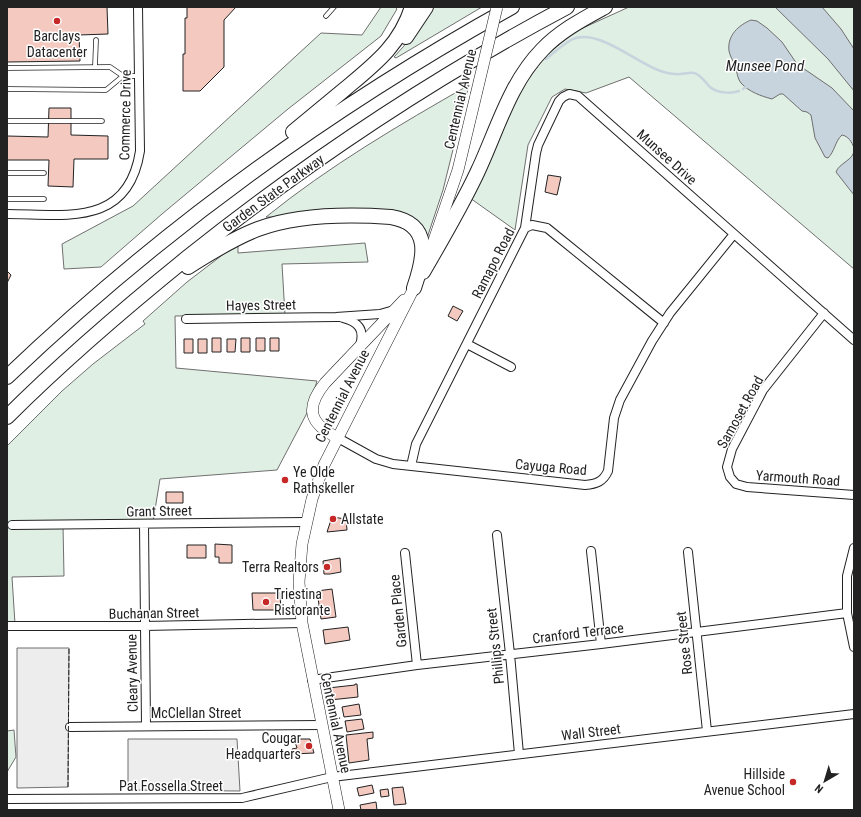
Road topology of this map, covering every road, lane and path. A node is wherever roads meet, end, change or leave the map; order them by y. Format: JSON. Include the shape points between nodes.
{"nodes":[{"id":1,"x":138,"y":7,"type":"edge"},
{"id":2,"x":334,"y":7,"type":"edge"},
{"id":3,"x":412,"y":7,"type":"edge"},
{"id":4,"x":426,"y":7,"type":"edge"},
{"id":5,"x":497,"y":7,"type":"edge"},
{"id":6,"x":512,"y":7,"type":"edge"},
{"id":7,"x":567,"y":7,"type":"edge"},
{"id":8,"x":605,"y":7,"type":"edge"},
{"id":9,"x":326,"y":16,"type":"dead end"},
{"id":10,"x":96,"y":40,"type":"dead end"},
{"id":11,"x":372,"y":66,"type":"junction"},
{"id":12,"x":95,"y":67,"type":"junction"},
{"id":13,"x":7,"y":68,"type":"edge"},
{"id":14,"x":122,"y":76,"type":"junction"},
{"id":15,"x":139,"y":76,"type":"junction"},
{"id":16,"x":7,"y":89,"type":"edge"},
{"id":17,"x":7,"y":121,"type":"edge"},
{"id":18,"x":102,"y":121,"type":"dead end"},
{"id":19,"x":7,"y":173,"type":"edge"},
{"id":20,"x":44,"y":173,"type":"dead end"},
{"id":21,"x":7,"y":199,"type":"edge"},
{"id":22,"x":44,"y":199,"type":"dead end"},
{"id":23,"x":7,"y":214,"type":"edge"},
{"id":24,"x":186,"y":221,"type":"junction"},
{"id":25,"x":525,"y":228,"type":"junction"},
{"id":26,"x":734,"y":234,"type":"junction"},
{"id":27,"x":414,"y":288,"type":"junction"},
{"id":28,"x":396,"y":310,"type":"junction"},
{"id":29,"x":824,"y":313,"type":"junction"},
{"id":30,"x":336,"y":317,"type":"junction"},
{"id":31,"x":186,"y":319,"type":"dead end"},
{"id":32,"x":111,"y":321,"type":"junction"},
{"id":33,"x":664,"y":323,"type":"junction"},
{"id":34,"x":854,"y":340,"type":"edge"},
{"id":35,"x":467,"y":344,"type":"junction"},
{"id":36,"x":359,"y":348,"type":"junction"},
{"id":37,"x":511,"y":367,"type":"dead end"},
{"id":38,"x":7,"y":377,"type":"edge"},
{"id":39,"x":7,"y":417,"type":"edge"},
{"id":40,"x":338,"y":438,"type":"junction"},
{"id":41,"x":410,"y":466,"type":"junction"},
{"id":42,"x":740,"y":485,"type":"joint"},
{"id":43,"x":854,"y":495,"type":"edge"},
{"id":44,"x":306,"y":522,"type":"junction"},
{"id":45,"x":144,"y":524,"type":"junction"},
{"id":46,"x":12,"y":525,"type":"dead end"},
{"id":47,"x":497,"y":535,"type":"dead end"},
{"id":48,"x":854,"y":548,"type":"edge"},
{"id":49,"x":591,"y":551,"type":"dead end"},
{"id":50,"x":688,"y":552,"type":"dead end"},
{"id":51,"x":405,"y":553,"type":"dead end"},
{"id":52,"x":847,"y":613,"type":"junction"},
{"id":53,"x":302,"y":623,"type":"junction"},
{"id":54,"x":7,"y":626,"type":"edge"},
{"id":55,"x":144,"y":626,"type":"junction"},
{"id":56,"x":696,"y":631,"type":"junction"},
{"id":57,"x":601,"y":644,"type":"junction"},
{"id":58,"x":854,"y":647,"type":"edge"},
{"id":59,"x":510,"y":654,"type":"junction"},
{"id":60,"x":417,"y":665,"type":"junction"},
{"id":61,"x":312,"y":680,"type":"junction"},
{"id":62,"x":854,"y":714,"type":"edge"},
{"id":63,"x":146,"y":726,"type":"junction"},
{"id":64,"x":322,"y":726,"type":"junction"},
{"id":65,"x":70,"y":727,"type":"dead end"},
{"id":66,"x":707,"y":732,"type":"junction"},
{"id":67,"x":518,"y":754,"type":"junction"},
{"id":68,"x":332,"y":777,"type":"junction"},
{"id":69,"x":7,"y":799,"type":"edge"},
{"id":70,"x":339,"y":810,"type":"edge"}],
"edges":[{"from":1,"to":15,"type":"street","name":"Commerce Drive"},
{"from":2,"to":9,"type":"lane"},
{"from":3,"to":11,"type":"highway","via":[[394,44]]},
{"from":4,"to":11,"type":"highway","via":[[404,39]]},
{"from":5,"to":27,"type":"main road","name":"Centennial Avenue","bridge":true,"via":[[465,145],[451,193]]},
{"from":6,"to":24,"type":"highway","name":"Garden State Parkway","via":[[339,110]]},
{"from":7,"to":32,"type":"highway","name":"Garden State Parkway","via":[[439,80],[333,148],[221,231]]},
{"from":8,"to":27,"type":"highway","via":[[556,38],[524,72],[507,102],[467,195]]},
{"from":10,"to":12,"type":"lane"},
{"from":11,"to":24,"type":"highway"},
{"from":12,"to":13,"type":"lane"},
{"from":12,"to":14,"type":"lane","via":[[110,67]]},
{"from":14,"to":15,"type":"lane"},
{"from":14,"to":16,"type":"lane","via":[[106,90]]},
{"from":15,"to":23,"type":"street","name":"Commerce Drive","via":[[140,152],[133,178],[121,195],[104,208],[85,214]]},
{"from":17,"to":18,"type":"lane"},
{"from":19,"to":20,"type":"lane"},
{"from":21,"to":22,"type":"lane"},
{"from":24,"to":38,"type":"highway","name":"Garden State Parkway","via":[[112,281]]},
{"from":25,"to":26,"type":"street","name":"Munsee Drive","via":[[538,146],[559,101],[569,94],[578,96]]},
{"from":25,"to":33,"type":"street","name":"Ramapo Road","via":[[532,225],[547,228]]},
{"from":25,"to":35,"type":"street","name":"Ramapo Road"},
{"from":26,"to":29,"type":"street","name":"Munsee Drive"},
{"from":26,"to":33,"type":"street","name":"Cayuga Road"},
{"from":27,"to":28,"type":"main road"},
{"from":27,"to":32,"type":"highway","via":[[423,251],[419,235],[408,223],[397,218],[383,217],[341,216],[300,219],[257,229],[217,250],[163,283]]},
{"from":27,"to":40,"type":"main road","name":"Centennial Avenue"},
{"from":28,"to":30,"type":"street","name":"Hayes Street","via":[[380,314]]},
{"from":28,"to":36,"type":"main road"},
{"from":29,"to":34,"type":"street","name":"Munsee Drive"},
{"from":29,"to":42,"type":"street","name":"Samoset Road","via":[[763,390],[732,449],[727,466],[730,477]]},
{"from":30,"to":31,"type":"street","name":"Hayes Street"},
{"from":30,"to":36,"type":"street","name":"Hayes Street","via":[[352,321],[359,327],[362,335]]},
{"from":32,"to":39,"type":"highway","name":"Garden State Parkway"},
{"from":33,"to":41,"type":"street","name":"Cayuga Road","via":[[620,400],[614,418],[608,471],[600,482],[585,484]]},
{"from":35,"to":37,"type":"street"},
{"from":35,"to":41,"type":"street","name":"Ramapo Road","via":[[416,444]]},
{"from":36,"to":40,"type":"main road","via":[[317,393],[313,402],[316,422],[322,430]]},
{"from":40,"to":41,"type":"street","name":"Cayuga Road","via":[[382,461]]},
{"from":40,"to":44,"type":"main road","name":"Centennial Avenue","via":[[320,473]]},
{"from":42,"to":43,"type":"street","name":"Yarmouth Road"},
{"from":44,"to":45,"type":"street","name":"Grant Street"},
{"from":44,"to":53,"type":"main road","name":"Centennial Avenue","via":[[300,571],[299,599]]},
{"from":45,"to":46,"type":"street","name":"Grant Street"},
{"from":45,"to":55,"type":"street","name":"Cleary Avenue"},
{"from":47,"to":59,"type":"street","name":"Phillips Street"},
{"from":48,"to":52,"type":"street","via":[[847,576]]},
{"from":49,"to":57,"type":"street"},
{"from":50,"to":56,"type":"street","name":"Rose Street"},
{"from":51,"to":60,"type":"street","name":"Garden Place"},
{"from":52,"to":56,"type":"street","name":"Cranford Terrace"},
{"from":52,"to":58,"type":"street"},
{"from":53,"to":55,"type":"street","name":"Buchanan Street"},
{"from":53,"to":61,"type":"main road","name":"Centennial Avenue"},
{"from":54,"to":55,"type":"street","name":"Buchanan Street"},
{"from":55,"to":63,"type":"street","name":"Cleary Avenue"},
{"from":56,"to":57,"type":"street","name":"Cranford Terrace"},
{"from":56,"to":66,"type":"street","name":"Rose Street"},
{"from":57,"to":59,"type":"street","name":"Cranford Terrace"},
{"from":59,"to":60,"type":"street","name":"Cranford Terrace"},
{"from":59,"to":67,"type":"street","name":"Phillips Street"},
{"from":60,"to":61,"type":"street","name":"Cranford Terrace"},
{"from":61,"to":64,"type":"main road","name":"Centennial Avenue"},
{"from":62,"to":66,"type":"street","name":"Wall Street"},
{"from":63,"to":64,"type":"street","name":"McClellan Street"},
{"from":63,"to":65,"type":"street","name":"McClellan Street"},
{"from":64,"to":68,"type":"main road","name":"Centennial Avenue"},
{"from":66,"to":67,"type":"street","name":"Wall Street"},
{"from":67,"to":68,"type":"street","name":"Wall Street"},
{"from":68,"to":69,"type":"street","name":"Pat Fossella Street","via":[[256,796],[236,798]]},
{"from":68,"to":70,"type":"main road","name":"Centennial Avenue"}]}
